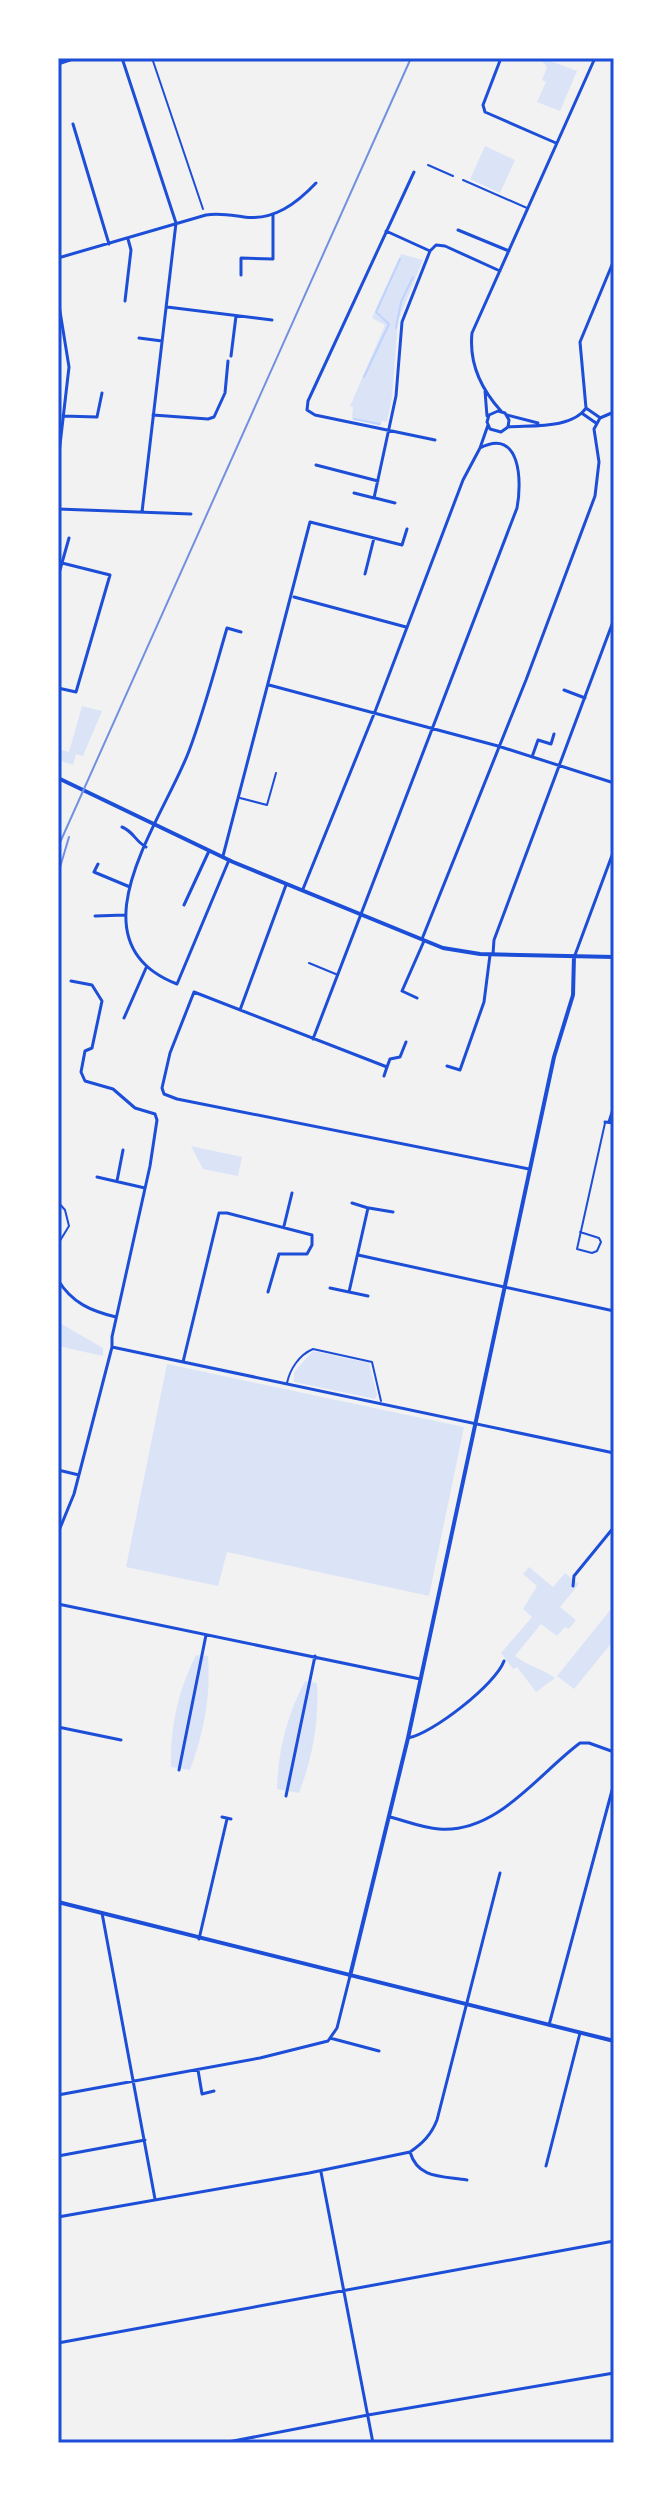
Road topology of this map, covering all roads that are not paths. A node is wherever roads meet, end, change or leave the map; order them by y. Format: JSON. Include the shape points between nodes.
{"nodes":[{"id":1,"x":76,"y":58,"type":"edge"},
{"id":2,"x":122,"y":58,"type":"edge"},
{"id":3,"x":152,"y":58,"type":"edge"},
{"id":4,"x":501,"y":58,"type":"edge"},
{"id":5,"x":595,"y":58,"type":"edge"},
{"id":6,"x":70,"y":59,"type":"edge"},
{"id":7,"x":58,"y":64,"type":"edge"},
{"id":8,"x":73,"y":124,"type":"dead end"},
{"id":9,"x":556,"y":143,"type":"junction"},
{"id":10,"x":428,"y":165,"type":"dead end"},
{"id":11,"x":414,"y":172,"type":"dead end"},
{"id":12,"x":453,"y":176,"type":"dead end"},
{"id":13,"x":463,"y":180,"type":"dead end"},
{"id":14,"x":316,"y":183,"type":"dead end"},
{"id":15,"x":203,"y":209,"type":"dead end"},
{"id":16,"x":528,"y":209,"type":"junction"},
{"id":17,"x":273,"y":214,"type":"junction"},
{"id":18,"x":176,"y":223,"type":"junction"},
{"id":19,"x":458,"y":230,"type":"dead end"},
{"id":20,"x":386,"y":231,"type":"junction"},
{"id":21,"x":128,"y":239,"type":"junction"},
{"id":22,"x":109,"y":244,"type":"junction"},
{"id":23,"x":430,"y":251,"type":"junction"},
{"id":24,"x":509,"y":251,"type":"junction"},
{"id":25,"x":58,"y":258,"type":"edge"},
{"id":26,"x":614,"y":260,"type":"edge"},
{"id":27,"x":500,"y":271,"type":"junction"},
{"id":28,"x":241,"y":275,"type":"dead end"},
{"id":29,"x":58,"y":299,"type":"edge"},
{"id":30,"x":125,"y":301,"type":"dead end"},
{"id":31,"x":167,"y":307,"type":"junction"},
{"id":32,"x":236,"y":316,"type":"junction"},
{"id":33,"x":272,"y":320,"type":"dead end"},
{"id":34,"x":139,"y":338,"type":"dead end"},
{"id":35,"x":162,"y":341,"type":"junction"},
{"id":36,"x":231,"y":356,"type":"dead end"},
{"id":37,"x":228,"y":361,"type":"dead end"},
{"id":38,"x":485,"y":388,"type":"junction"},
{"id":39,"x":102,"y":393,"type":"dead end"},
{"id":40,"x":586,"y":408,"type":"junction"},
{"id":41,"x":501,"y":411,"type":"junction"},
{"id":42,"x":614,"y":412,"type":"edge"},
{"id":43,"x":582,"y":414,"type":"junction"},
{"id":44,"x":153,"y":415,"type":"junction"},
{"id":45,"x":507,"y":415,"type":"junction"},
{"id":46,"x":63,"y":416,"type":"junction"},
{"id":47,"x":600,"y":418,"type":"junction"},
{"id":48,"x":488,"y":422,"type":"junction"},
{"id":49,"x":596,"y":423,"type":"junction"},
{"id":50,"x":547,"y":424,"type":"junction"},
{"id":51,"x":508,"y":428,"type":"junction"},
{"id":52,"x":390,"y":431,"type":"junction"},
{"id":53,"x":435,"y":440,"type":"dead end"},
{"id":54,"x":503,"y":444,"type":"junction"},
{"id":55,"x":480,"y":448,"type":"junction"},
{"id":56,"x":58,"y":462,"type":"edge"},
{"id":57,"x":316,"y":465,"type":"dead end"},
{"id":58,"x":378,"y":481,"type":"junction"},
{"id":59,"x":354,"y":493,"type":"dead end"},
{"id":60,"x":374,"y":498,"type":"junction"},
{"id":61,"x":395,"y":503,"type":"dead end"},
{"id":62,"x":58,"y":509,"type":"edge"},
{"id":63,"x":142,"y":512,"type":"junction"},
{"id":64,"x":191,"y":514,"type":"dead end"},
{"id":65,"x":407,"y":529,"type":"dead end"},
{"id":66,"x":69,"y":538,"type":"dead end"},
{"id":67,"x":374,"y":538,"type":"junction"},
{"id":68,"x":62,"y":563,"type":"junction"},
{"id":69,"x":365,"y":574,"type":"dead end"},
{"id":70,"x":58,"y":577,"type":"edge"},
{"id":71,"x":292,"y":596,"type":"junction"},
{"id":72,"x":614,"y":619,"type":"edge"},
{"id":73,"x":406,"y":627,"type":"junction"},
{"id":74,"x":241,"y":632,"type":"dead end"},
{"id":75,"x":269,"y":685,"type":"junction"},
{"id":76,"x":58,"y":688,"type":"edge"},
{"id":77,"x":564,"y":690,"type":"dead end"},
{"id":78,"x":585,"y":698,"type":"junction"},
{"id":79,"x":374,"y":712,"type":"junction"},
{"id":80,"x":433,"y":728,"type":"junction"},
{"id":81,"x":554,"y":734,"type":"dead end"},
{"id":82,"x":498,"y":746,"type":"junction"},
{"id":83,"x":532,"y":757,"type":"junction"},
{"id":84,"x":560,"y":764,"type":"junction"},
{"id":85,"x":276,"y":773,"type":"dead end"},
{"id":86,"x":58,"y":778,"type":"edge"},
{"id":87,"x":614,"y":783,"type":"edge"},
{"id":88,"x":240,"y":798,"type":"junction"},
{"id":89,"x":154,"y":825,"type":"junction"},
{"id":90,"x":122,"y":827,"type":"dead end"},
{"id":91,"x":146,"y":847,"type":"junction"},
{"id":92,"x":614,"y":850,"type":"edge"},
{"id":93,"x":209,"y":851,"type":"junction"},
{"id":94,"x":226,"y":859,"type":"junction"},
{"id":95,"x":98,"y":864,"type":"dead end"},
{"id":96,"x":286,"y":885,"type":"junction"},
{"id":97,"x":130,"y":887,"type":"junction"},
{"id":98,"x":302,"y":891,"type":"junction"},
{"id":99,"x":184,"y":905,"type":"dead end"},
{"id":100,"x":125,"y":915,"type":"junction"},
{"id":101,"x":361,"y":915,"type":"junction"},
{"id":102,"x":95,"y":916,"type":"dead end"},
{"id":103,"x":423,"y":940,"type":"junction"},
{"id":104,"x":491,"y":955,"type":"junction"},
{"id":105,"x":574,"y":956,"type":"junction"},
{"id":106,"x":614,"y":957,"type":"edge"},
{"id":107,"x":309,"y":963,"type":"dead end"},
{"id":108,"x":146,"y":968,"type":"junction"},
{"id":109,"x":338,"y":975,"type":"junction"},
{"id":110,"x":71,"y":981,"type":"dead end"},
{"id":111,"x":417,"y":998,"type":"dead end"},
{"id":112,"x":240,"y":1010,"type":"junction"},
{"id":113,"x":124,"y":1018,"type":"dead end"},
{"id":114,"x":313,"y":1039,"type":"junction"},
{"id":115,"x":406,"y":1042,"type":"dead end"},
{"id":116,"x":447,"y":1066,"type":"dead end"},
{"id":117,"x":387,"y":1067,"type":"junction"},
{"id":118,"x":384,"y":1076,"type":"dead end"},
{"id":119,"x":614,"y":1106,"type":"edge"},
{"id":120,"x":609,"y":1122,"type":"edge"},
{"id":121,"x":123,"y":1150,"type":"dead end"},
{"id":122,"x":529,"y":1169,"type":"junction"},
{"id":123,"x":97,"y":1177,"type":"dead end"},
{"id":124,"x":117,"y":1181,"type":"junction"},
{"id":125,"x":145,"y":1188,"type":"junction"},
{"id":126,"x":292,"y":1193,"type":"dead end"},
{"id":127,"x":58,"y":1202,"type":"edge"},
{"id":128,"x":352,"y":1203,"type":"dead end"},
{"id":129,"x":368,"y":1208,"type":"junction"},
{"id":130,"x":393,"y":1212,"type":"dead end"},
{"id":131,"x":284,"y":1226,"type":"junction"},
{"id":132,"x":580,"y":1232,"type":"junction"},
{"id":133,"x":58,"y":1244,"type":"edge"},
{"id":134,"x":358,"y":1255,"type":"junction"},
{"id":135,"x":59,"y":1283,"type":"edge"},
{"id":136,"x":503,"y":1286,"type":"junction"},
{"id":137,"x":330,"y":1288,"type":"dead end"},
{"id":138,"x":268,"y":1292,"type":"dead end"},
{"id":139,"x":349,"y":1292,"type":"junction"},
{"id":140,"x":368,"y":1296,"type":"dead end"},
{"id":141,"x":614,"y":1311,"type":"edge"},
{"id":142,"x":116,"y":1317,"type":"junction"},
{"id":143,"x":112,"y":1347,"type":"junction"},
{"id":144,"x":183,"y":1362,"type":"junction"},
{"id":145,"x":287,"y":1384,"type":"junction"},
{"id":146,"x":382,"y":1404,"type":"junction"},
{"id":147,"x":476,"y":1424,"type":"junction"},
{"id":148,"x":614,"y":1453,"type":"edge"},
{"id":149,"x":58,"y":1470,"type":"edge"},
{"id":150,"x":79,"y":1475,"type":"junction"},
{"id":151,"x":614,"y":1527,"type":"edge"},
{"id":152,"x":58,"y":1533,"type":"edge"},
{"id":153,"x":573,"y":1586,"type":"dead end"},
{"id":154,"x":58,"y":1604,"type":"edge"},
{"id":155,"x":206,"y":1635,"type":"junction"},
{"id":156,"x":315,"y":1656,"type":"junction"},
{"id":157,"x":504,"y":1661,"type":"dead end"},
{"id":158,"x":420,"y":1679,"type":"junction"},
{"id":159,"x":58,"y":1727,"type":"edge"},
{"id":160,"x":408,"y":1738,"type":"junction"},
{"id":161,"x":121,"y":1740,"type":"dead end"},
{"id":162,"x":614,"y":1752,"type":"edge"},
{"id":163,"x":179,"y":1770,"type":"dead end"},
{"id":164,"x":614,"y":1783,"type":"edge"},
{"id":165,"x":286,"y":1796,"type":"dead end"},
{"id":166,"x":390,"y":1817,"type":"junction"},
{"id":167,"x":227,"y":1819,"type":"dead end"},
{"id":168,"x":500,"y":1873,"type":"dead end"},
{"id":169,"x":58,"y":1902,"type":"edge"},
{"id":170,"x":102,"y":1913,"type":"junction"},
{"id":171,"x":199,"y":1939,"type":"junction"},
{"id":172,"x":350,"y":1976,"type":"junction"},
{"id":173,"x":466,"y":2005,"type":"junction"},
{"id":174,"x":549,"y":2025,"type":"junction"},
{"id":175,"x":580,"y":2033,"type":"junction"},
{"id":176,"x":330,"y":2038,"type":"junction"},
{"id":177,"x":614,"y":2041,"type":"edge"},
{"id":178,"x":379,"y":2051,"type":"dead end"},
{"id":179,"x":198,"y":2070,"type":"junction"},
{"id":180,"x":134,"y":2081,"type":"junction"},
{"id":181,"x":214,"y":2091,"type":"dead end"},
{"id":182,"x":58,"y":2095,"type":"edge"},
{"id":183,"x":145,"y":2140,"type":"junction"},
{"id":184,"x":410,"y":2152,"type":"junction"},
{"id":185,"x":58,"y":2156,"type":"edge"},
{"id":186,"x":546,"y":2166,"type":"dead end"},
{"id":187,"x":321,"y":2170,"type":"junction"},
{"id":188,"x":467,"y":2180,"type":"dead end"},
{"id":189,"x":155,"y":2199,"type":"junction"},
{"id":190,"x":58,"y":2217,"type":"edge"},
{"id":191,"x":614,"y":2241,"type":"edge"},
{"id":192,"x":345,"y":2289,"type":"junction"},
{"id":193,"x":58,"y":2343,"type":"edge"},
{"id":194,"x":614,"y":2373,"type":"edge"},
{"id":195,"x":368,"y":2415,"type":"junction"},
{"id":196,"x":223,"y":2443,"type":"edge"},
{"id":197,"x":373,"y":2443,"type":"edge"}],
"edges":[{"from":1,"to":6,"type":"street"},
{"from":2,"to":18,"type":"street"},
{"from":3,"to":15,"type":"lane"},
{"from":4,"to":9,"type":"street","via":[[485,112]]},
{"from":5,"to":9,"type":"street"},
{"from":6,"to":7,"type":"street"},
{"from":8,"to":22,"type":"street"},
{"from":9,"to":16,"type":"street"},
{"from":10,"to":12,"type":"lane"},
{"from":11,"to":20,"type":"street"},
{"from":13,"to":16,"type":"lane"},
{"from":14,"to":17,"type":"street","via":[[290,208]]},
{"from":16,"to":24,"type":"street"},
{"from":17,"to":18,"type":"street","via":[[245,217],[225,212]]},
{"from":17,"to":28,"type":"street","via":[[273,259],[241,258]]},
{"from":18,"to":21,"type":"street"},
{"from":18,"to":31,"type":"street"},
{"from":19,"to":24,"type":"street"},
{"from":20,"to":23,"type":"street"},
{"from":20,"to":52,"type":"street","via":[[307,410]]},
{"from":21,"to":22,"type":"street"},
{"from":21,"to":30,"type":"street"},
{"from":22,"to":25,"type":"street"},
{"from":23,"to":27,"type":"street","via":[[445,246]]},
{"from":23,"to":52,"type":"street","via":[[402,322]]},
{"from":24,"to":27,"type":"street"},
{"from":26,"to":40,"type":"street","via":[[580,342]]},
{"from":27,"to":38,"type":"street","via":[[472,333],[472,359]]},
{"from":29,"to":46,"type":"street","via":[[69,367]]},
{"from":31,"to":32,"type":"street"},
{"from":31,"to":35,"type":"street"},
{"from":32,"to":33,"type":"street"},
{"from":32,"to":36,"type":"street"},
{"from":34,"to":35,"type":"street"},
{"from":35,"to":44,"type":"street"},
{"from":37,"to":44,"type":"street","via":[[225,393],[214,417]]},
{"from":38,"to":41,"type":"street"},
{"from":38,"to":48,"type":"street"},
{"from":39,"to":46,"type":"street","via":[[97,417]]},
{"from":40,"to":43,"type":"street"},
{"from":40,"to":47,"type":"street"},
{"from":41,"to":45,"type":"street"},
{"from":41,"to":48,"type":"street","via":[[492,413]]},
{"from":42,"to":47,"type":"street"},
{"from":43,"to":49,"type":"street"},
{"from":43,"to":50,"type":"street"},
{"from":44,"to":63,"type":"street"},
{"from":45,"to":50,"type":"street"},
{"from":45,"to":51,"type":"street"},
{"from":46,"to":56,"type":"street"},
{"from":47,"to":49,"type":"street"},
{"from":48,"to":51,"type":"street","via":[[497,433]]},
{"from":48,"to":55,"type":"street"},
{"from":49,"to":82,"type":"street","via":[[597,488]]},
{"from":50,"to":51,"type":"street"},
{"from":51,"to":54,"type":"street"},
{"from":52,"to":53,"type":"street"},
{"from":52,"to":58,"type":"street"},
{"from":54,"to":55,"type":"street","via":[[491,442]]},
{"from":54,"to":80,"type":"street","via":[[518,466],[517,508]]},
{"from":55,"to":73,"type":"street"},
{"from":57,"to":58,"type":"street"},
{"from":58,"to":60,"type":"street"},
{"from":59,"to":60,"type":"street"},
{"from":60,"to":61,"type":"street"},
{"from":62,"to":63,"type":"street"},
{"from":63,"to":64,"type":"street"},
{"from":65,"to":67,"type":"street","via":[[402,545]]},
{"from":66,"to":68,"type":"street"},
{"from":67,"to":69,"type":"street"},
{"from":67,"to":71,"type":"street","via":[[310,522]]},
{"from":68,"to":70,"type":"street"},
{"from":68,"to":76,"type":"street","via":[[110,575],[76,692]]},
{"from":71,"to":73,"type":"street"},
{"from":71,"to":75,"type":"street"},
{"from":72,"to":78,"type":"street"},
{"from":73,"to":79,"type":"street"},
{"from":74,"to":89,"type":"street","via":[[227,628],[189,751]]},
{"from":75,"to":79,"type":"street"},
{"from":75,"to":88,"type":"street"},
{"from":77,"to":78,"type":"street"},
{"from":78,"to":84,"type":"street"},
{"from":79,"to":80,"type":"street"},
{"from":79,"to":98,"type":"street"},
{"from":80,"to":82,"type":"street"},
{"from":80,"to":101,"type":"street"},
{"from":81,"to":83,"type":"street","via":[[551,744],[538,740]]},
{"from":82,"to":83,"type":"street"},
{"from":82,"to":103,"type":"street"},
{"from":83,"to":84,"type":"street"},
{"from":84,"to":87,"type":"street"},
{"from":84,"to":104,"type":"street"},
{"from":85,"to":88,"type":"lane","via":[[267,805]]},
{"from":86,"to":89,"type":"street"},
{"from":88,"to":94,"type":"street"},
{"from":89,"to":91,"type":"street"},
{"from":89,"to":93,"type":"street"},
{"from":90,"to":91,"type":"street"},
{"from":91,"to":97,"type":"street"},
{"from":92,"to":105,"type":"street"},
{"from":93,"to":94,"type":"street"},
{"from":93,"to":99,"type":"street"},
{"from":94,"to":96,"type":"street"},
{"from":94,"to":108,"type":"street","via":[[177,984]]},
{"from":95,"to":97,"type":"street","via":[[94,872]]},
{"from":96,"to":98,"type":"street"},
{"from":96,"to":112,"type":"street"},
{"from":97,"to":100,"type":"street"},
{"from":98,"to":101,"type":"street"},
{"from":100,"to":102,"type":"street"},
{"from":100,"to":108,"type":"street","via":[[131,947]]},
{"from":101,"to":103,"type":"street"},
{"from":101,"to":109,"type":"street"},
{"from":103,"to":104,"type":"street","via":[[454,951]]},
{"from":103,"to":111,"type":"street","via":[[402,991]]},
{"from":104,"to":105,"type":"street"},
{"from":104,"to":116,"type":"street","via":[[484,1002],[460,1070]]},
{"from":105,"to":106,"type":"street"},
{"from":105,"to":122,"type":"street","via":[[570,1007]]},
{"from":107,"to":109,"type":"lane"},
{"from":108,"to":113,"type":"street"},
{"from":109,"to":114,"type":"street"},
{"from":110,"to":125,"type":"street","via":[[92,985],[102,1001],[92,1048],[85,1051],[83,1078],[155,1114]]},
{"from":112,"to":114,"type":"street"},
{"from":112,"to":122,"type":"street","via":[[193,992],[166,1068],[166,1095]]},
{"from":114,"to":117,"type":"street"},
{"from":115,"to":117,"type":"street","via":[[400,1057],[390,1059]]},
{"from":117,"to":118,"type":"street"},
{"from":119,"to":120,"type":"street"},
{"from":120,"to":132,"type":"lane"},
{"from":121,"to":124,"type":"street"},
{"from":122,"to":136,"type":"street"},
{"from":123,"to":124,"type":"street"},
{"from":124,"to":125,"type":"street"},
{"from":125,"to":142,"type":"street"},
{"from":126,"to":131,"type":"street"},
{"from":127,"to":133,"type":"lane","via":[[69,1226]]},
{"from":128,"to":129,"type":"street"},
{"from":129,"to":130,"type":"street"},
{"from":129,"to":134,"type":"street"},
{"from":131,"to":138,"type":"street","via":[[310,1233],[312,1245],[307,1254],[279,1254]]},
{"from":131,"to":144,"type":"street","via":[[227,1213],[217,1216]]},
{"from":132,"to":132,"type":"lane","via":[[577,1249],[592,1253],[601,1246],[599,1238]]},
{"from":134,"to":136,"type":"street"},
{"from":134,"to":139,"type":"street"},
{"from":135,"to":142,"type":"street","via":[[80,1305]]},
{"from":136,"to":141,"type":"street"},
{"from":136,"to":147,"type":"street"},
{"from":137,"to":139,"type":"street"},
{"from":139,"to":140,"type":"street"},
{"from":142,"to":143,"type":"street"},
{"from":143,"to":144,"type":"street"},
{"from":143,"to":150,"type":"street"},
{"from":144,"to":145,"type":"street"},
{"from":145,"to":146,"type":"street"},
{"from":145,"to":146,"type":"lane","via":[[291,1368],[309,1349],[367,1360],[373,1365]]},
{"from":146,"to":147,"type":"street"},
{"from":147,"to":148,"type":"street"},
{"from":147,"to":158,"type":"street"},
{"from":149,"to":150,"type":"street"},
{"from":150,"to":152,"type":"street"},
{"from":151,"to":153,"type":"street","via":[[574,1576]]},
{"from":154,"to":155,"type":"street"},
{"from":155,"to":156,"type":"street"},
{"from":155,"to":163,"type":"street"},
{"from":156,"to":158,"type":"street"},
{"from":156,"to":165,"type":"street"},
{"from":157,"to":160,"type":"street","via":[[494,1679],[427,1732]]},
{"from":158,"to":160,"type":"street"},
{"from":159,"to":161,"type":"street"},
{"from":160,"to":166,"type":"street"},
{"from":162,"to":166,"type":"street","via":[[580,1743],[496,1814],[475,1824],[441,1829]]},
{"from":164,"to":174,"type":"street"},
{"from":166,"to":172,"type":"street"},
{"from":167,"to":171,"type":"street"},
{"from":168,"to":173,"type":"street"},
{"from":169,"to":170,"type":"street"},
{"from":170,"to":171,"type":"street"},
{"from":170,"to":180,"type":"street"},
{"from":171,"to":172,"type":"street"},
{"from":172,"to":173,"type":"street"},
{"from":172,"to":176,"type":"street"},
{"from":173,"to":174,"type":"street"},
{"from":173,"to":184,"type":"street","via":[[434,2128]]},
{"from":174,"to":175,"type":"street"},
{"from":175,"to":177,"type":"street"},
{"from":175,"to":186,"type":"street"},
{"from":176,"to":178,"type":"street"},
{"from":176,"to":179,"type":"street","via":[[303,2049]]},
{"from":179,"to":180,"type":"street"},
{"from":179,"to":181,"type":"street","via":[[202,2094]]},
{"from":180,"to":182,"type":"street"},
{"from":180,"to":183,"type":"street"},
{"from":183,"to":185,"type":"street"},
{"from":183,"to":189,"type":"street"},
{"from":184,"to":187,"type":"street"},
{"from":184,"to":188,"type":"street","via":[[420,2171]]},
{"from":187,"to":189,"type":"street"},
{"from":187,"to":192,"type":"street"},
{"from":189,"to":190,"type":"street"},
{"from":191,"to":192,"type":"street"},
{"from":192,"to":193,"type":"street"},
{"from":192,"to":195,"type":"street"},
{"from":194,"to":195,"type":"street"},
{"from":195,"to":196,"type":"street"},
{"from":195,"to":197,"type":"street"}]}
